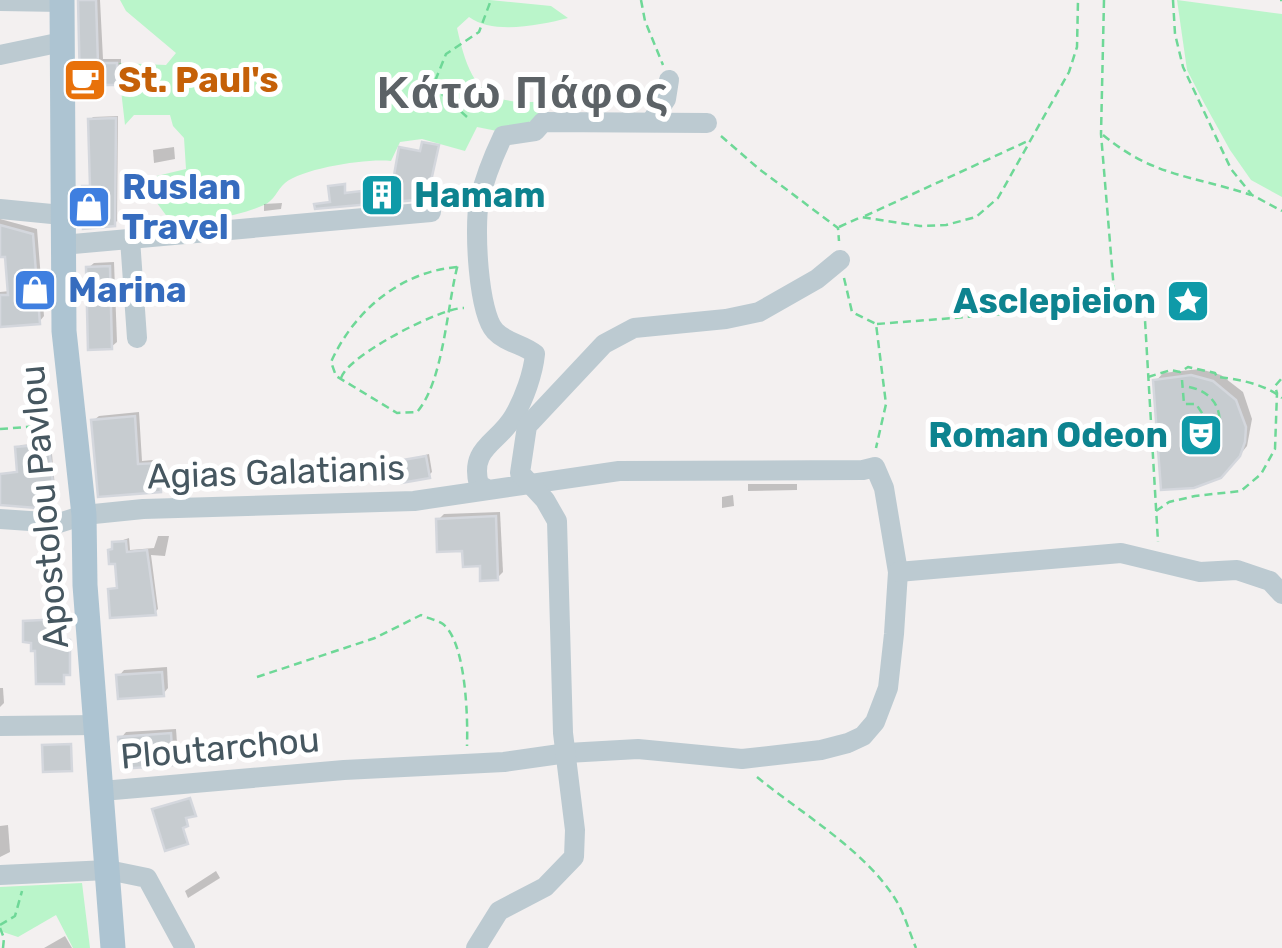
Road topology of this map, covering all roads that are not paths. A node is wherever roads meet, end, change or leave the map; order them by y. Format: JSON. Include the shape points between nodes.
{"nodes":[{"id":1,"x":0,"y":1,"type":"edge"},
{"id":2,"x":62,"y":1,"type":"edge"},
{"id":3,"x":62,"y":42,"type":"junction"},
{"id":4,"x":0,"y":55,"type":"edge"},
{"id":5,"x":669,"y":80,"type":"road end"},
{"id":6,"x":651,"y":122,"type":"junction"},
{"id":7,"x":707,"y":123,"type":"road end"},
{"id":8,"x":0,"y":209,"type":"edge"},
{"id":9,"x":431,"y":212,"type":"dead end"},
{"id":10,"x":62,"y":215,"type":"junction"},
{"id":11,"x":130,"y":238,"type":"junction"},
{"id":12,"x":62,"y":245,"type":"junction"},
{"id":13,"x":840,"y":260,"type":"road end"},
{"id":14,"x":136,"y":338,"type":"dead end"},
{"id":15,"x":527,"y":484,"type":"junction"},
{"id":16,"x":477,"y":491,"type":"junction"},
{"id":17,"x":84,"y":515,"type":"junction"},
{"id":18,"x":0,"y":519,"type":"edge"},
{"id":19,"x":898,"y":572,"type":"junction"},
{"id":20,"x":1282,"y":594,"type":"edge"},
{"id":21,"x":97,"y":725,"type":"junction"},
{"id":22,"x":0,"y":726,"type":"edge"},
{"id":23,"x":567,"y":752,"type":"junction"},
{"id":24,"x":102,"y":791,"type":"junction"},
{"id":25,"x":108,"y":870,"type":"junction"},
{"id":26,"x":0,"y":875,"type":"edge"},
{"id":27,"x":112,"y":948,"type":"edge"},
{"id":28,"x":185,"y":948,"type":"edge"},
{"id":29,"x":476,"y":948,"type":"edge"}],
"edges":[{"from":1,"to":2,"type":"street"},
{"from":2,"to":3,"type":"main road","name":"Apostolou Pavlou"},
{"from":3,"to":4,"type":"street"},
{"from":3,"to":10,"type":"main road","name":"Apostolou Pavlou","via":[[54,76]]},
{"from":5,"to":6,"type":"street"},
{"from":6,"to":7,"type":"street"},
{"from":6,"to":16,"type":"street","via":[[543,122],[535,132],[502,136],[477,220],[485,314],[506,340],[535,354],[514,418],[474,468]]},
{"from":8,"to":10,"type":"street"},
{"from":9,"to":11,"type":"street"},
{"from":10,"to":12,"type":"main road","name":"Apostolou Pavlou"},
{"from":11,"to":12,"type":"street"},
{"from":11,"to":14,"type":"street"},
{"from":12,"to":17,"type":"main road","name":"Apostolou Pavlou"},
{"from":13,"to":15,"type":"street","via":[[759,312],[634,328],[604,344],[527,426],[520,474]]},
{"from":15,"to":16,"type":"street","name":"Agias Galatianis"},
{"from":15,"to":19,"type":"street","name":"Agias Galatianis","via":[[619,472],[875,467]]},
{"from":15,"to":23,"type":"street","via":[[557,520]]},
{"from":16,"to":17,"type":"street","name":"Agias Galatianis","via":[[414,501]]},
{"from":17,"to":18,"type":"street","name":"Agias Galatianis","via":[[58,523]]},
{"from":17,"to":21,"type":"main road","name":"Apostolou Pavlou"},
{"from":19,"to":20,"type":"street","via":[[1121,553],[1200,572],[1238,570],[1270,581]]},
{"from":19,"to":23,"type":"street","name":"Ploutarchou","via":[[888,688],[864,736],[821,750],[742,759],[638,749]]},
{"from":21,"to":22,"type":"street"},
{"from":21,"to":24,"type":"main road","name":"Apostolou Pavlou"},
{"from":23,"to":24,"type":"street","name":"Ploutarchou"},
{"from":23,"to":29,"type":"street","via":[[574,857],[545,887],[499,911]]},
{"from":24,"to":25,"type":"main road","name":"Apostolou Pavlou"},
{"from":25,"to":26,"type":"street"},
{"from":25,"to":27,"type":"main road","name":"Apostolou Pavlou"},
{"from":25,"to":28,"type":"street","via":[[147,878]]}]}
